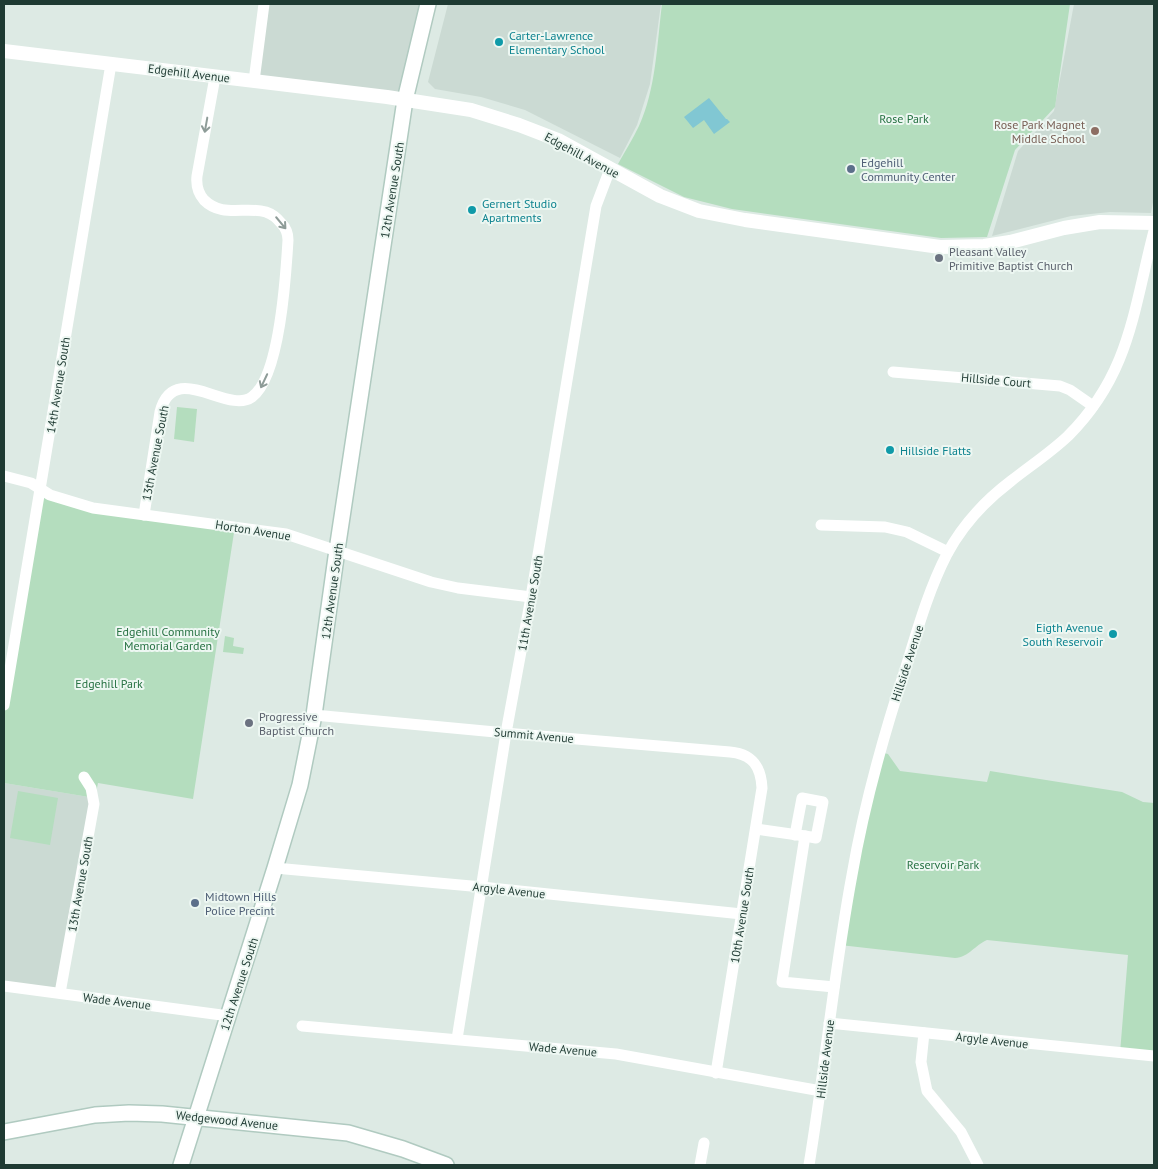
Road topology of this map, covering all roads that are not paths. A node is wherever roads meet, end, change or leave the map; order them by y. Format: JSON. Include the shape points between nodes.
{"nodes":[{"id":1,"x":264,"y":4,"type":"edge"},
{"id":2,"x":428,"y":4,"type":"edge"},
{"id":3,"x":4,"y":51,"type":"edge"},
{"id":4,"x":111,"y":64,"type":"junction"},
{"id":5,"x":215,"y":77,"type":"junction"},
{"id":6,"x":254,"y":81,"type":"junction"},
{"id":7,"x":405,"y":100,"type":"junction"},
{"id":8,"x":610,"y":169,"type":"junction"},
{"id":9,"x":1154,"y":223,"type":"edge"},
{"id":10,"x":1154,"y":231,"type":"edge"},
{"id":11,"x":893,"y":372,"type":"dead end"},
{"id":12,"x":1093,"y":406,"type":"junction"},
{"id":13,"x":4,"y":476,"type":"edge"},
{"id":14,"x":40,"y":488,"type":"junction"},
{"id":15,"x":144,"y":515,"type":"junction"},
{"id":16,"x":821,"y":525,"type":"dead end"},
{"id":17,"x":337,"y":550,"type":"junction"},
{"id":18,"x":948,"y":552,"type":"junction"},
{"id":19,"x":531,"y":597,"type":"junction"},
{"id":20,"x":4,"y":705,"type":"edge"},
{"id":21,"x":314,"y":715,"type":"junction"},
{"id":22,"x":506,"y":733,"type":"junction"},
{"id":23,"x":753,"y":760,"type":"joint"},
{"id":24,"x":84,"y":777,"type":"dead end"},
{"id":25,"x":756,"y":829,"type":"junction"},
{"id":26,"x":276,"y":868,"type":"junction"},
{"id":27,"x":482,"y":886,"type":"junction"},
{"id":28,"x":742,"y":914,"type":"junction"},
{"id":29,"x":4,"y":986,"type":"edge"},
{"id":30,"x":834,"y":987,"type":"junction"},
{"id":31,"x":60,"y":994,"type":"junction"},
{"id":32,"x":230,"y":1016,"type":"junction"},
{"id":33,"x":829,"y":1023,"type":"junction"},
{"id":34,"x":302,"y":1026,"type":"dead end"},
{"id":35,"x":924,"y":1033,"type":"junction"},
{"id":36,"x":457,"y":1039,"type":"junction"},
{"id":37,"x":1154,"y":1056,"type":"edge"},
{"id":38,"x":716,"y":1073,"type":"junction"},
{"id":39,"x":821,"y":1091,"type":"junction"},
{"id":40,"x":196,"y":1116,"type":"junction"},
{"id":41,"x":4,"y":1132,"type":"edge"},
{"id":42,"x":704,"y":1143,"type":"dead end"},
{"id":43,"x":182,"y":1165,"type":"edge"},
{"id":44,"x":446,"y":1165,"type":"edge"},
{"id":45,"x":700,"y":1165,"type":"edge"},
{"id":46,"x":809,"y":1165,"type":"edge"},
{"id":47,"x":978,"y":1165,"type":"edge"}],
"edges":[{"from":1,"to":6,"type":"street"},
{"from":2,"to":7,"type":"main road","name":"12th Avenue South"},
{"from":3,"to":4,"type":"street","name":"Edgehill Avenue"},
{"from":4,"to":5,"type":"street","name":"Edgehill Avenue"},
{"from":4,"to":14,"type":"street","name":"14th Avenue South"},
{"from":5,"to":6,"type":"street","name":"Edgehill Avenue"},
{"from":5,"to":15,"type":"street","name":"13th Avenue South","one_way":true,"via":[[197,186],[203,199],[213,207],[224,211],[267,212],[286,229],[287,252],[279,331],[265,380],[250,398],[235,401],[189,388],[176,391],[165,399],[160,412]]},
{"from":6,"to":7,"type":"street","name":"Edgehill Avenue"},
{"from":7,"to":8,"type":"street","name":"Edgehill Avenue","via":[[471,110],[512,122],[558,140]]},
{"from":7,"to":17,"type":"main road","name":"12th Avenue South"},
{"from":8,"to":9,"type":"street","name":"Edgehill Avenue","via":[[660,196],[699,211],[739,220],[940,247],[1010,242],[1100,222]]},
{"from":8,"to":19,"type":"street","name":"11th Avenue South","via":[[596,206]]},
{"from":10,"to":12,"type":"street","name":"Hillside Avenue","via":[[1129,336],[1114,372]]},
{"from":11,"to":12,"type":"street","name":"Hillside Court","via":[[1060,386]]},
{"from":12,"to":18,"type":"street","name":"Hillside Avenue","via":[[1061,443],[991,498]]},
{"from":13,"to":14,"type":"street","name":"Horton Avenue"},
{"from":14,"to":15,"type":"street","name":"Horton Avenue","via":[[50,495],[93,508]]},
{"from":14,"to":20,"type":"street","name":"14th Avenue South"},
{"from":15,"to":17,"type":"street","name":"Horton Avenue","via":[[286,534]]},
{"from":16,"to":18,"type":"street","via":[[885,527],[907,532]]},
{"from":17,"to":19,"type":"street","name":"Horton Avenue","via":[[431,582]]},
{"from":17,"to":21,"type":"main road","name":"12th Avenue South"},
{"from":18,"to":30,"type":"street","name":"Hillside Avenue","via":[[930,593],[892,708],[875,772],[852,873]]},
{"from":19,"to":22,"type":"street","name":"11th Avenue South"},
{"from":21,"to":22,"type":"street","name":"Summit Avenue"},
{"from":21,"to":26,"type":"main road","name":"12th Avenue South","via":[[300,785]]},
{"from":22,"to":23,"type":"street","name":"Summit Avenue","via":[[730,752]]},
{"from":22,"to":27,"type":"street","name":"11th Avenue South"},
{"from":23,"to":25,"type":"street","name":"10th Avenue South","via":[[760,773],[762,788]]},
{"from":24,"to":31,"type":"street","name":"13th Avenue South","via":[[91,788],[94,804]]},
{"from":25,"to":28,"type":"street","name":"10th Avenue South"},
{"from":25,"to":30,"type":"street","via":[[800,835],[782,982]]},
{"from":26,"to":27,"type":"street","name":"Argyle Avenue"},
{"from":26,"to":32,"type":"main road","name":"12th Avenue South"},
{"from":27,"to":28,"type":"street","name":"Argyle Avenue"},
{"from":27,"to":36,"type":"street","name":"11th Avenue South"},
{"from":28,"to":38,"type":"street","name":"10th Avenue South"},
{"from":29,"to":31,"type":"street","name":"Wade Avenue"},
{"from":30,"to":33,"type":"street","name":"Hillside Avenue"},
{"from":31,"to":32,"type":"street","name":"Wade Avenue"},
{"from":32,"to":40,"type":"main road","name":"12th Avenue South"},
{"from":33,"to":35,"type":"street","name":"Argyle Avenue"},
{"from":33,"to":39,"type":"street","name":"Hillside Avenue"},
{"from":34,"to":36,"type":"street","name":"Wade Avenue"},
{"from":35,"to":37,"type":"street","name":"Argyle Avenue"},
{"from":35,"to":47,"type":"street","via":[[921,1062],[928,1091],[961,1132]]},
{"from":36,"to":38,"type":"street","name":"Wade Avenue","via":[[616,1054]]},
{"from":38,"to":39,"type":"street","name":"Wade Avenue"},
{"from":39,"to":46,"type":"street","name":"Hillside Avenue"},
{"from":40,"to":41,"type":"main road","name":"Wedgewood Avenue","via":[[95,1115]]},
{"from":40,"to":43,"type":"main road","name":"12th Avenue South"},
{"from":40,"to":44,"type":"main road","name":"Wedgewood Avenue","via":[[348,1133]]},
{"from":42,"to":45,"type":"street"}]}
